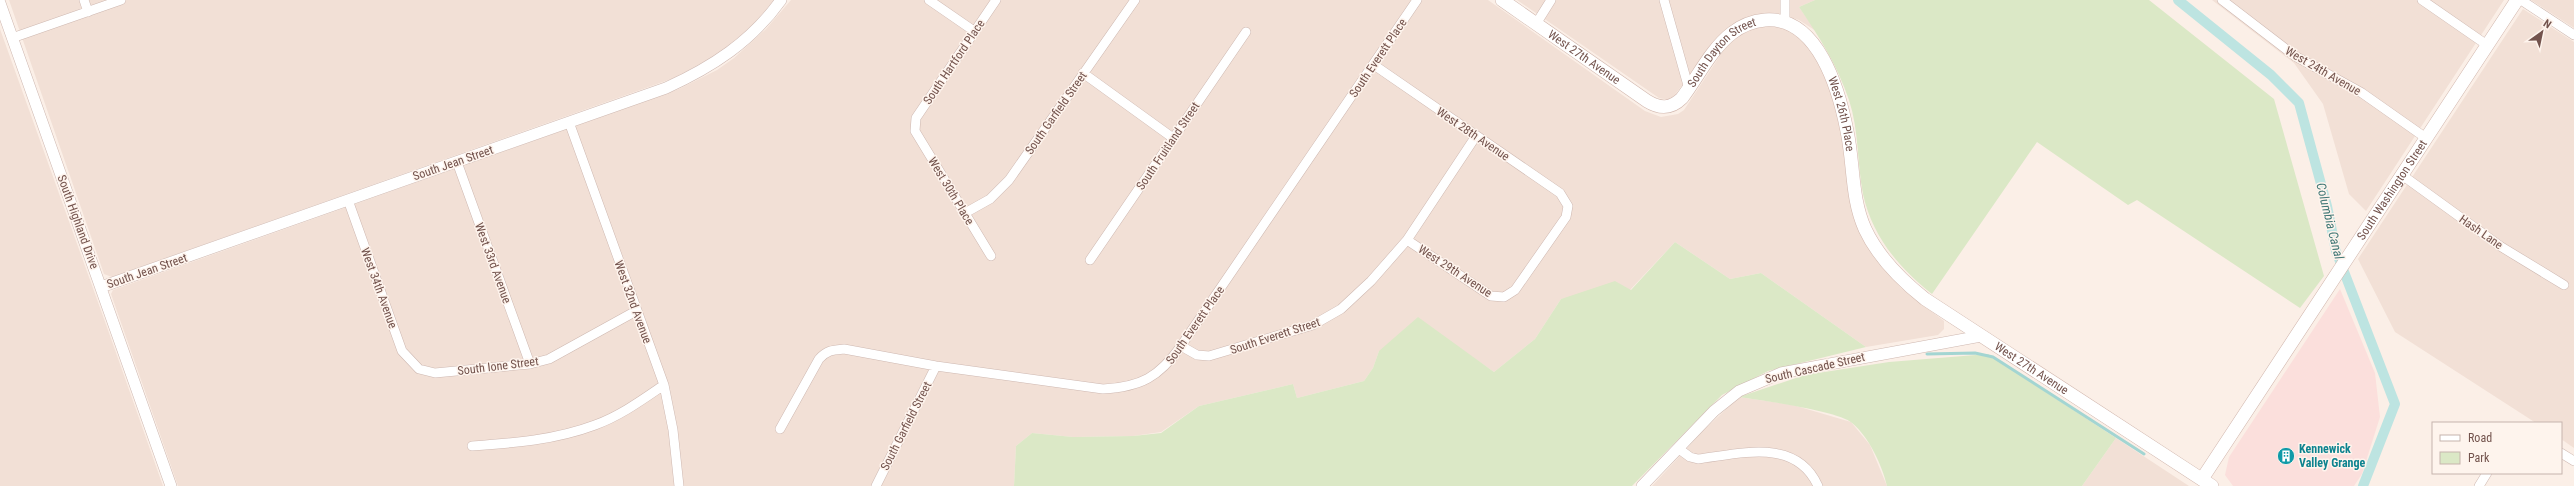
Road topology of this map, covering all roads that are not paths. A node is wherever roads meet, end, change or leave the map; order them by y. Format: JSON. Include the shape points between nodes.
{"nodes":[{"id":1,"x":84,"y":0,"type":"edge"},
{"id":2,"x":121,"y":0,"type":"edge"},
{"id":3,"x":782,"y":0,"type":"edge"},
{"id":4,"x":929,"y":0,"type":"edge"},
{"id":5,"x":996,"y":0,"type":"edge"},
{"id":6,"x":1134,"y":0,"type":"edge"},
{"id":7,"x":1417,"y":0,"type":"edge"},
{"id":8,"x":1502,"y":0,"type":"edge"},
{"id":9,"x":1551,"y":0,"type":"edge"},
{"id":10,"x":1664,"y":0,"type":"edge"},
{"id":11,"x":1785,"y":0,"type":"edge"},
{"id":12,"x":2222,"y":0,"type":"edge"},
{"id":13,"x":2422,"y":0,"type":"edge"},
{"id":14,"x":2517,"y":0,"type":"edge"},
{"id":15,"x":2521,"y":0,"type":"edge"},
{"id":16,"x":0,"y":3,"type":"edge"},
{"id":17,"x":88,"y":12,"type":"junction"},
{"id":18,"x":1785,"y":21,"type":"junction"},
{"id":19,"x":1536,"y":24,"type":"junction"},
{"id":20,"x":974,"y":31,"type":"junction"},
{"id":21,"x":1246,"y":32,"type":"dead end"},
{"id":22,"x":2574,"y":35,"type":"edge"},
{"id":23,"x":12,"y":38,"type":"junction"},
{"id":24,"x":2487,"y":45,"type":"junction"},
{"id":25,"x":1374,"y":65,"type":"junction"},
{"id":26,"x":1084,"y":73,"type":"junction"},
{"id":27,"x":1689,"y":89,"type":"junction"},
{"id":28,"x":1670,"y":107,"type":"joint"},
{"id":29,"x":569,"y":122,"type":"junction"},
{"id":30,"x":914,"y":126,"type":"joint"},
{"id":31,"x":1476,"y":136,"type":"junction"},
{"id":32,"x":1173,"y":138,"type":"junction"},
{"id":33,"x":2426,"y":138,"type":"junction"},
{"id":34,"x":457,"y":162,"type":"junction"},
{"id":35,"x":2402,"y":175,"type":"junction"},
{"id":36,"x":348,"y":200,"type":"junction"},
{"id":37,"x":965,"y":213,"type":"junction"},
{"id":38,"x":1407,"y":240,"type":"junction"},
{"id":39,"x":1873,"y":244,"type":"joint"},
{"id":40,"x":991,"y":256,"type":"dead end"},
{"id":41,"x":1090,"y":260,"type":"dead end"},
{"id":42,"x":2564,"y":285,"type":"dead end"},
{"id":43,"x":101,"y":287,"type":"junction"},
{"id":44,"x":1504,"y":297,"type":"joint"},
{"id":45,"x":636,"y":311,"type":"junction"},
{"id":46,"x":1981,"y":336,"type":"junction"},
{"id":47,"x":1181,"y":346,"type":"junction"},
{"id":48,"x":530,"y":364,"type":"junction"},
{"id":49,"x":936,"y":366,"type":"junction"},
{"id":50,"x":419,"y":369,"type":"joint"},
{"id":51,"x":664,"y":385,"type":"junction"},
{"id":52,"x":780,"y":429,"type":"dead end"},
{"id":53,"x":472,"y":446,"type":"dead end"},
{"id":54,"x":1679,"y":449,"type":"junction"},
{"id":55,"x":2562,"y":453,"type":"edge"},
{"id":56,"x":2574,"y":461,"type":"edge"},
{"id":57,"x":2486,"y":474,"type":"edge"},
{"id":58,"x":2207,"y":483,"type":"edge"},
{"id":59,"x":171,"y":486,"type":"edge"},
{"id":60,"x":679,"y":486,"type":"edge"},
{"id":61,"x":876,"y":486,"type":"edge"},
{"id":62,"x":1642,"y":486,"type":"edge"},
{"id":63,"x":1818,"y":486,"type":"edge"},
{"id":64,"x":2479,"y":486,"type":"edge"}],
"edges":[{"from":1,"to":17,"type":"street"},
{"from":2,"to":17,"type":"street"},
{"from":3,"to":29,"type":"street","name":"South Jean Street","via":[[755,31],[714,64],[666,88]]},
{"from":4,"to":20,"type":"street"},
{"from":5,"to":20,"type":"street","name":"South Hartford Place"},
{"from":6,"to":26,"type":"street","name":"South Garfield Street"},
{"from":7,"to":25,"type":"street","name":"South Everett Place"},
{"from":8,"to":19,"type":"main road","name":"West 27th Avenue"},
{"from":9,"to":19,"type":"street"},
{"from":10,"to":27,"type":"street"},
{"from":11,"to":18,"type":"street"},
{"from":12,"to":33,"type":"street","name":"West 24th Avenue","via":[[2290,53],[2362,93]]},
{"from":13,"to":24,"type":"street"},
{"from":14,"to":24,"type":"main road","name":"South Washington Street"},
{"from":15,"to":22,"type":"street"},
{"from":16,"to":23,"type":"street","name":"South Highland Drive"},
{"from":17,"to":23,"type":"street"},
{"from":18,"to":27,"type":"main road","name":"South Dayton Street","via":[[1762,20],[1743,26],[1732,33],[1714,53]]},
{"from":18,"to":39,"type":"main road","name":"West 26th Place","via":[[1797,26],[1810,39],[1836,85],[1848,133],[1855,197],[1865,229]]},
{"from":19,"to":28,"type":"main road","name":"West 27th Avenue","via":[[1647,101],[1658,107]]},
{"from":20,"to":30,"type":"street","name":"South Hartford Place","via":[[916,118]]},
{"from":21,"to":32,"type":"street","name":"South Fruitland Street"},
{"from":23,"to":43,"type":"street","name":"South Highland Drive"},
{"from":24,"to":33,"type":"main road","name":"South Washington Street"},
{"from":25,"to":31,"type":"street","name":"West 28th Avenue"},
{"from":25,"to":47,"type":"street","name":"South Everett Place"},
{"from":26,"to":32,"type":"street"},
{"from":26,"to":37,"type":"street","name":"South Garfield Street","via":[[1010,180],[990,199]]},
{"from":27,"to":28,"type":"main road","name":"South Dayton Street"},
{"from":29,"to":34,"type":"street","name":"South Jean Street"},
{"from":29,"to":45,"type":"street","name":"West 32nd Avenue"},
{"from":30,"to":37,"type":"street","name":"West 30th Place"},
{"from":31,"to":38,"type":"street","name":"South Everett Street"},
{"from":31,"to":44,"type":"street","name":"West 28th Avenue","via":[[1560,193],[1568,206],[1566,217],[1515,290]]},
{"from":32,"to":41,"type":"street","name":"South Fruitland Street"},
{"from":33,"to":35,"type":"main road","name":"South Washington Street"},
{"from":34,"to":36,"type":"street","name":"South Jean Street"},
{"from":34,"to":48,"type":"street","name":"West 33rd Avenue"},
{"from":35,"to":42,"type":"street","name":"Hash Lane","via":[[2500,246]]},
{"from":35,"to":58,"type":"main road","name":"South Washington Street","via":[[2342,266]]},
{"from":36,"to":43,"type":"street","name":"South Jean Street"},
{"from":36,"to":50,"type":"street","name":"West 34th Avenue","via":[[402,351]]},
{"from":37,"to":40,"type":"street","name":"West 30th Place"},
{"from":38,"to":44,"type":"street","name":"West 29th Avenue","via":[[1491,296]]},
{"from":38,"to":47,"type":"street","name":"South Everett Street","via":[[1371,281],[1328,319],[1209,356],[1197,355]]},
{"from":39,"to":46,"type":"main road","name":"West 27th Avenue","via":[[1912,289]]},
{"from":43,"to":59,"type":"street","name":"South Highland Drive"},
{"from":45,"to":48,"type":"street","name":"South Ione Street","via":[[565,352]]},
{"from":45,"to":51,"type":"street","name":"West 32nd Avenue"},
{"from":46,"to":54,"type":"street","name":"South Cascade Street","via":[[1820,364],[1769,376],[1726,401]]},
{"from":46,"to":58,"type":"main road","name":"West 27th Avenue"},
{"from":47,"to":49,"type":"street","name":"South Everett Place","via":[[1167,365],[1144,382],[1103,389]]},
{"from":48,"to":50,"type":"street","name":"South Ione Street","via":[[435,373]]},
{"from":49,"to":52,"type":"street","name":"South Everett Place","via":[[844,350],[825,352]]},
{"from":49,"to":61,"type":"street","name":"South Garfield Street"},
{"from":51,"to":53,"type":"street","via":[[634,405],[596,425],[526,442]]},
{"from":51,"to":60,"type":"street","name":"West 32nd Avenue","via":[[673,430]]},
{"from":54,"to":62,"type":"street","name":"South Cascade Street"},
{"from":54,"to":63,"type":"street","via":[[1698,459],[1777,452],[1804,466]]},
{"from":55,"to":56,"type":"street"},
{"from":57,"to":64,"type":"street"}]}
